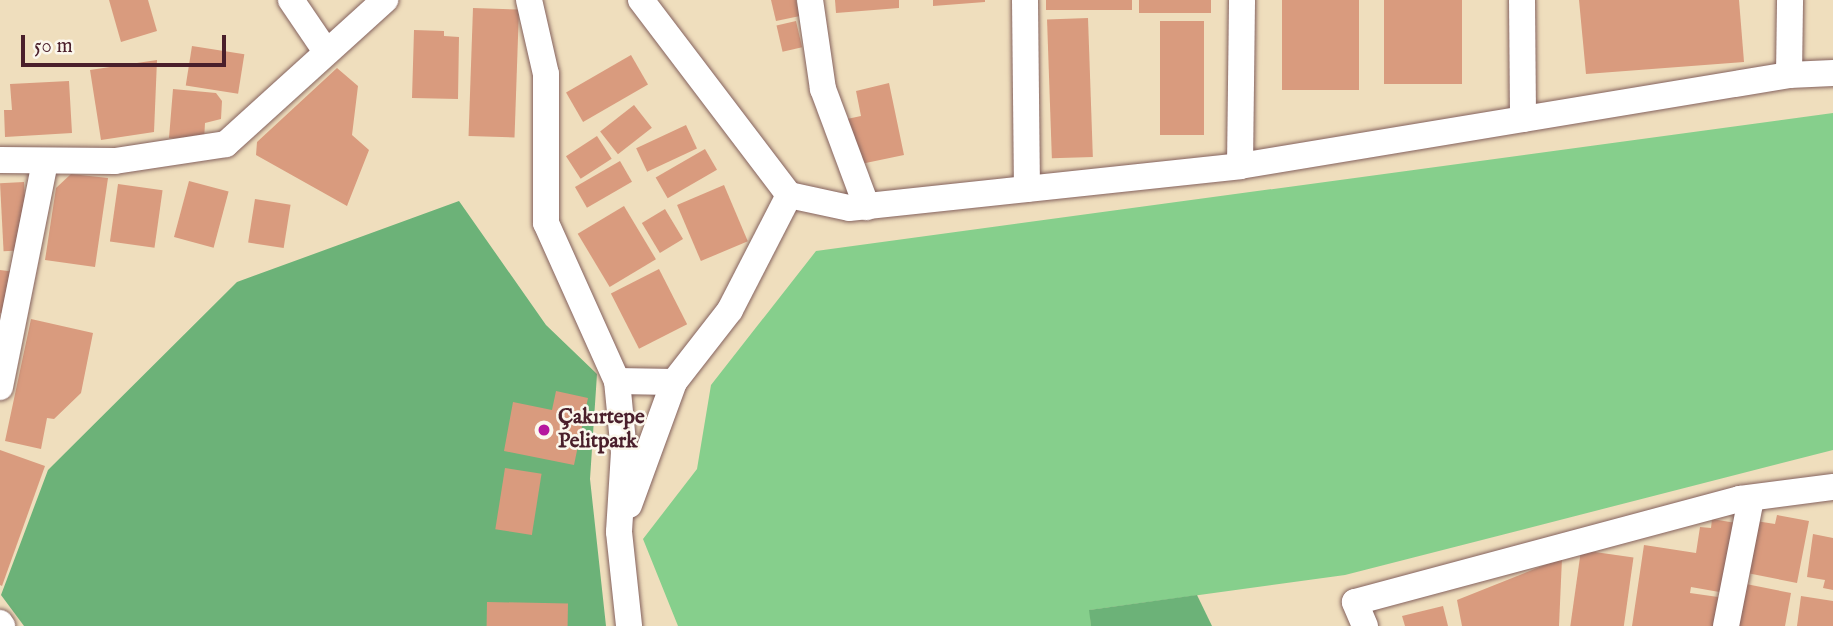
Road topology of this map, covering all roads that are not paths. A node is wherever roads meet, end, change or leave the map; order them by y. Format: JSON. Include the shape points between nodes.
{"nodes":[{"id":1,"x":290,"y":0,"type":"edge"},
{"id":2,"x":385,"y":0,"type":"edge"},
{"id":3,"x":529,"y":0,"type":"edge"},
{"id":4,"x":641,"y":0,"type":"edge"},
{"id":5,"x":810,"y":0,"type":"edge"},
{"id":6,"x":1025,"y":0,"type":"edge"},
{"id":7,"x":1242,"y":0,"type":"edge"},
{"id":8,"x":1522,"y":0,"type":"edge"},
{"id":9,"x":1790,"y":0,"type":"edge"},
{"id":10,"x":325,"y":50,"type":"junction"},
{"id":11,"x":1833,"y":73,"type":"edge"},
{"id":12,"x":1789,"y":75,"type":"junction"},
{"id":13,"x":1523,"y":119,"type":"junction"},
{"id":14,"x":0,"y":160,"type":"edge"},
{"id":15,"x":45,"y":161,"type":"junction"},
{"id":16,"x":1240,"y":166,"type":"junction"},
{"id":17,"x":1027,"y":189,"type":"junction"},
{"id":18,"x":789,"y":194,"type":"junction"},
{"id":19,"x":867,"y":206,"type":"junction"},
{"id":20,"x":2,"y":374,"type":"edge"},
{"id":21,"x":617,"y":381,"type":"junction"},
{"id":22,"x":674,"y":382,"type":"junction"},
{"id":23,"x":1833,"y":487,"type":"edge"},
{"id":24,"x":1751,"y":498,"type":"junction"},
{"id":25,"x":619,"y":532,"type":"junction"},
{"id":26,"x":629,"y":626,"type":"edge"},
{"id":27,"x":1365,"y":626,"type":"edge"},
{"id":28,"x":1726,"y":626,"type":"edge"}],
"edges":[{"from":1,"to":10,"type":"street"},
{"from":2,"to":10,"type":"street"},
{"from":3,"to":21,"type":"street","via":[[546,74],[546,223]]},
{"from":4,"to":18,"type":"street"},
{"from":5,"to":19,"type":"street","via":[[823,89]]},
{"from":6,"to":17,"type":"street"},
{"from":7,"to":16,"type":"street"},
{"from":8,"to":13,"type":"street"},
{"from":9,"to":12,"type":"street"},
{"from":10,"to":15,"type":"street","via":[[226,144],[115,161]]},
{"from":11,"to":12,"type":"street"},
{"from":12,"to":13,"type":"street"},
{"from":13,"to":16,"type":"street"},
{"from":14,"to":15,"type":"street"},
{"from":15,"to":20,"type":"street"},
{"from":16,"to":17,"type":"street"},
{"from":17,"to":19,"type":"street"},
{"from":18,"to":19,"type":"street","via":[[849,208]]},
{"from":18,"to":22,"type":"street","via":[[730,310]]},
{"from":21,"to":22,"type":"street"},
{"from":21,"to":25,"type":"street","via":[[624,452]]},
{"from":22,"to":25,"type":"street"},
{"from":23,"to":24,"type":"street"},
{"from":24,"to":27,"type":"street","via":[[1355,602]]},
{"from":24,"to":28,"type":"street"},
{"from":25,"to":26,"type":"street"}]}
